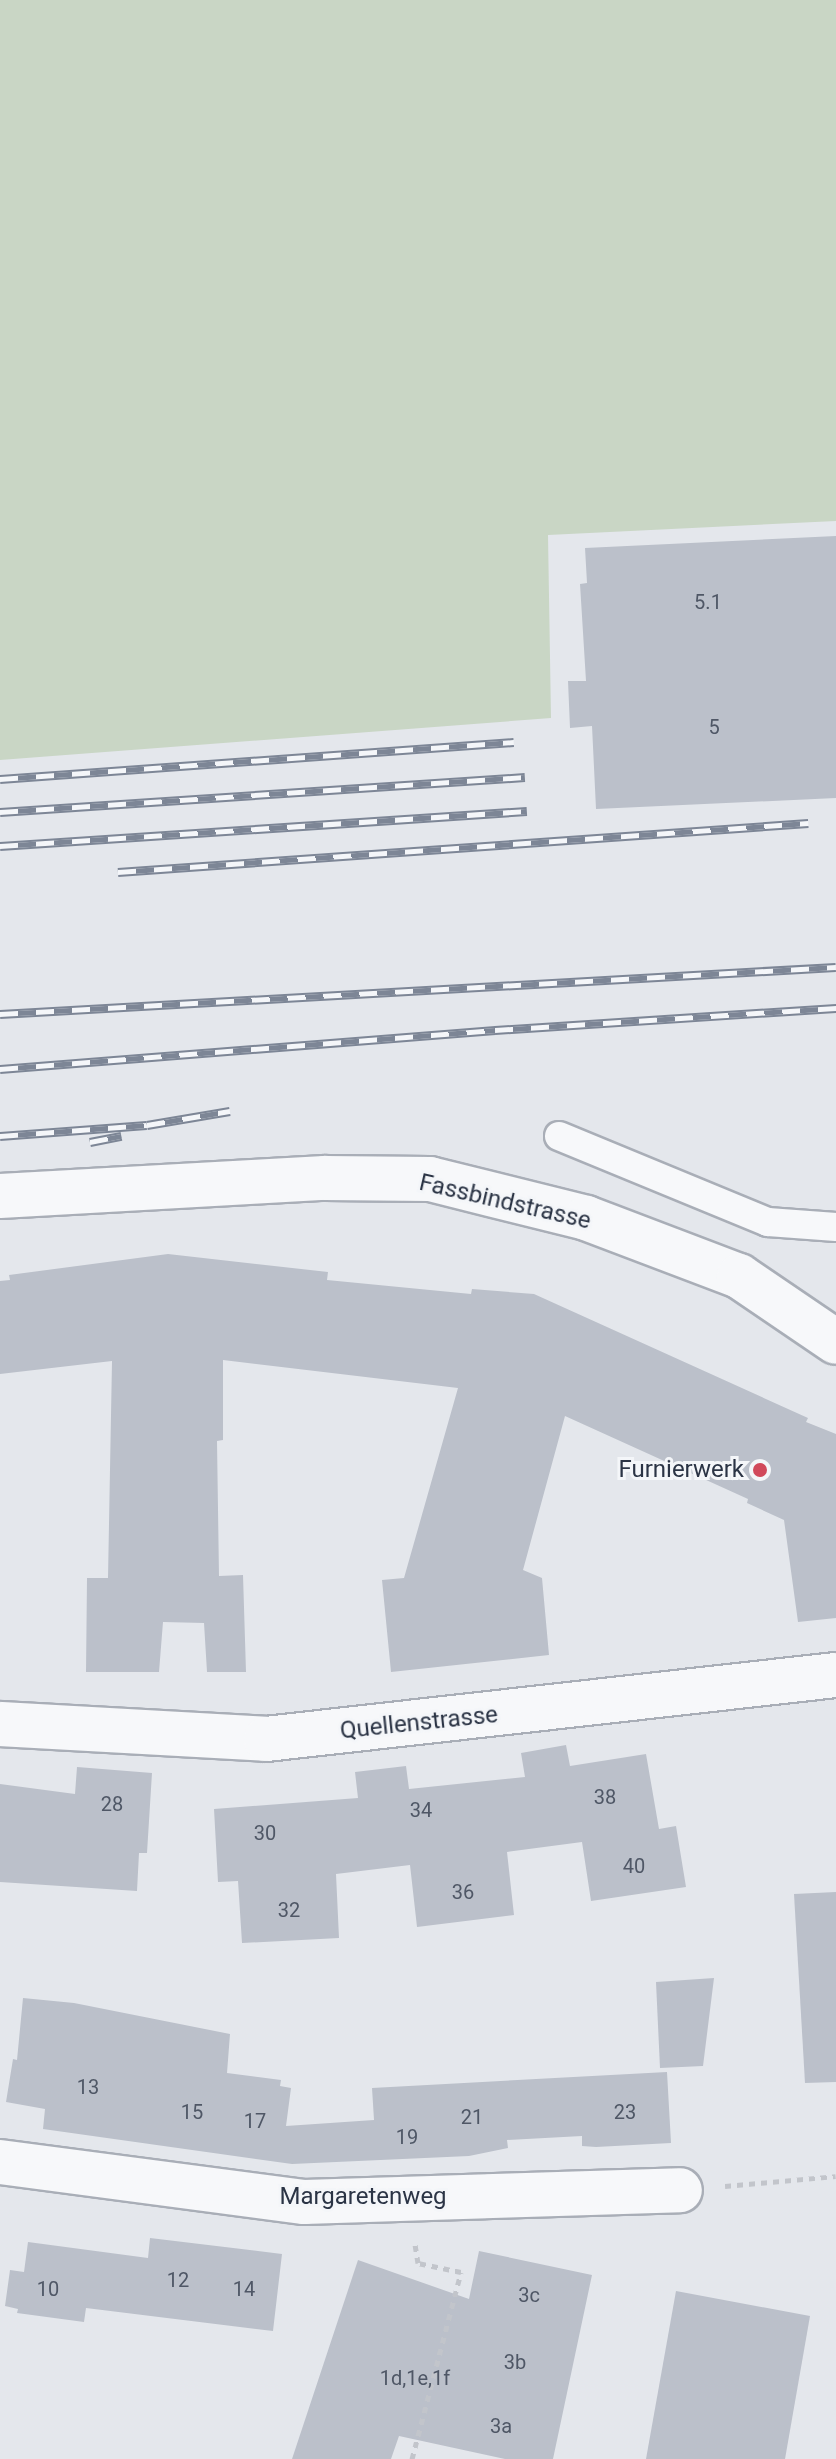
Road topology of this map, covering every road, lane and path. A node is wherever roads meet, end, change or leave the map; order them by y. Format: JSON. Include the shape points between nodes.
{"nodes":[{"id":1,"x":559,"y":1136,"type":"dead end"},
{"id":2,"x":0,"y":1196,"type":"edge"},
{"id":3,"x":836,"y":1227,"type":"edge"},
{"id":4,"x":836,"y":1342,"type":"edge"},
{"id":5,"x":836,"y":1675,"type":"edge"},
{"id":6,"x":0,"y":1724,"type":"edge"},
{"id":7,"x":0,"y":2162,"type":"edge"},
{"id":8,"x":836,"y":2176,"type":"edge"},
{"id":9,"x":680,"y":2190,"type":"joint"},
{"id":10,"x":409,"y":2199,"type":"junction"},
{"id":11,"x":412,"y":2459,"type":"edge"}],
"edges":[{"from":1,"to":3,"type":"lane","via":[[768,1222]]},
{"from":2,"to":4,"type":"street","name":"Fassbindstrasse","via":[[325,1178],[430,1179],[586,1218],[739,1276]]},
{"from":5,"to":6,"type":"street","name":"Quellenstrasse","via":[[266,1739]]},
{"from":7,"to":10,"type":"street","name":"Margaretenweg","via":[[304,2202]]},
{"from":8,"to":9,"type":"path"},
{"from":9,"to":10,"type":"street","name":"Margaretenweg"},
{"from":10,"to":11,"type":"path","via":[[418,2263],[461,2272]]}]}
